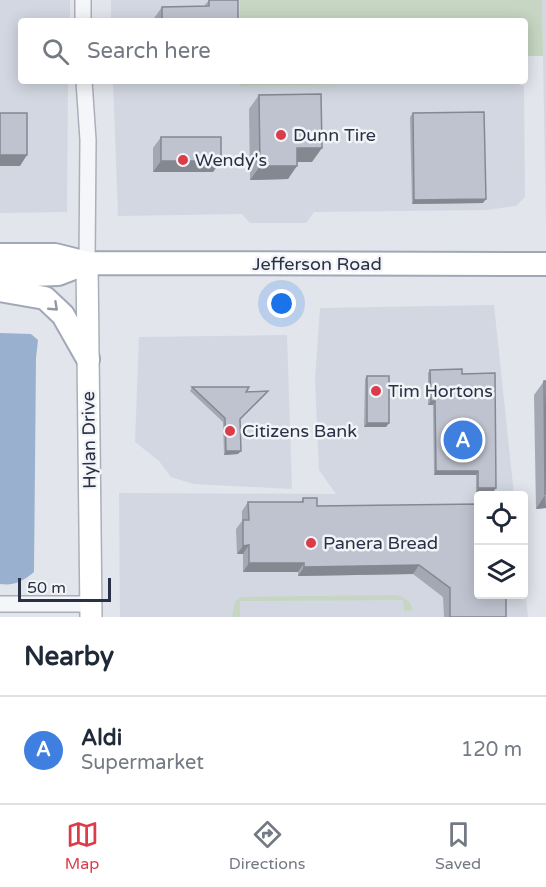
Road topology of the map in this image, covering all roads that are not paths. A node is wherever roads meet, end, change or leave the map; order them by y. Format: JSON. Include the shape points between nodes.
{"nodes":[{"id":1,"x":83,"y":0,"type":"edge"},
{"id":2,"x":82,"y":18,"type":"edge"},
{"id":3,"x":84,"y":84,"type":"edge"},
{"id":4,"x":0,"y":255,"type":"edge"},
{"id":5,"x":87,"y":263,"type":"junction"},
{"id":6,"x":546,"y":264,"type":"edge"},
{"id":7,"x":0,"y":276,"type":"edge"},
{"id":8,"x":0,"y":290,"type":"edge"},
{"id":9,"x":88,"y":359,"type":"junction"},
{"id":10,"x":0,"y":604,"type":"edge"},
{"id":11,"x":91,"y":610,"type":"edge"}],
"edges":[{"from":1,"to":2,"type":"street"},
{"from":3,"to":5,"type":"street"},
{"from":4,"to":5,"type":"main road","name":"Jefferson Road","via":[[55,255]]},
{"from":5,"to":6,"type":"main road","name":"Jefferson Road"},
{"from":5,"to":7,"type":"main road","name":"Jefferson Road","via":[[58,274]]},
{"from":5,"to":9,"type":"main road","name":"Hylan Drive"},
{"from":8,"to":9,"type":"main road","one_way":true,"via":[[45,298],[63,315]]},
{"from":9,"to":11,"type":"main road","name":"Hylan Drive"},
{"from":10,"to":11,"type":"street"}]}
